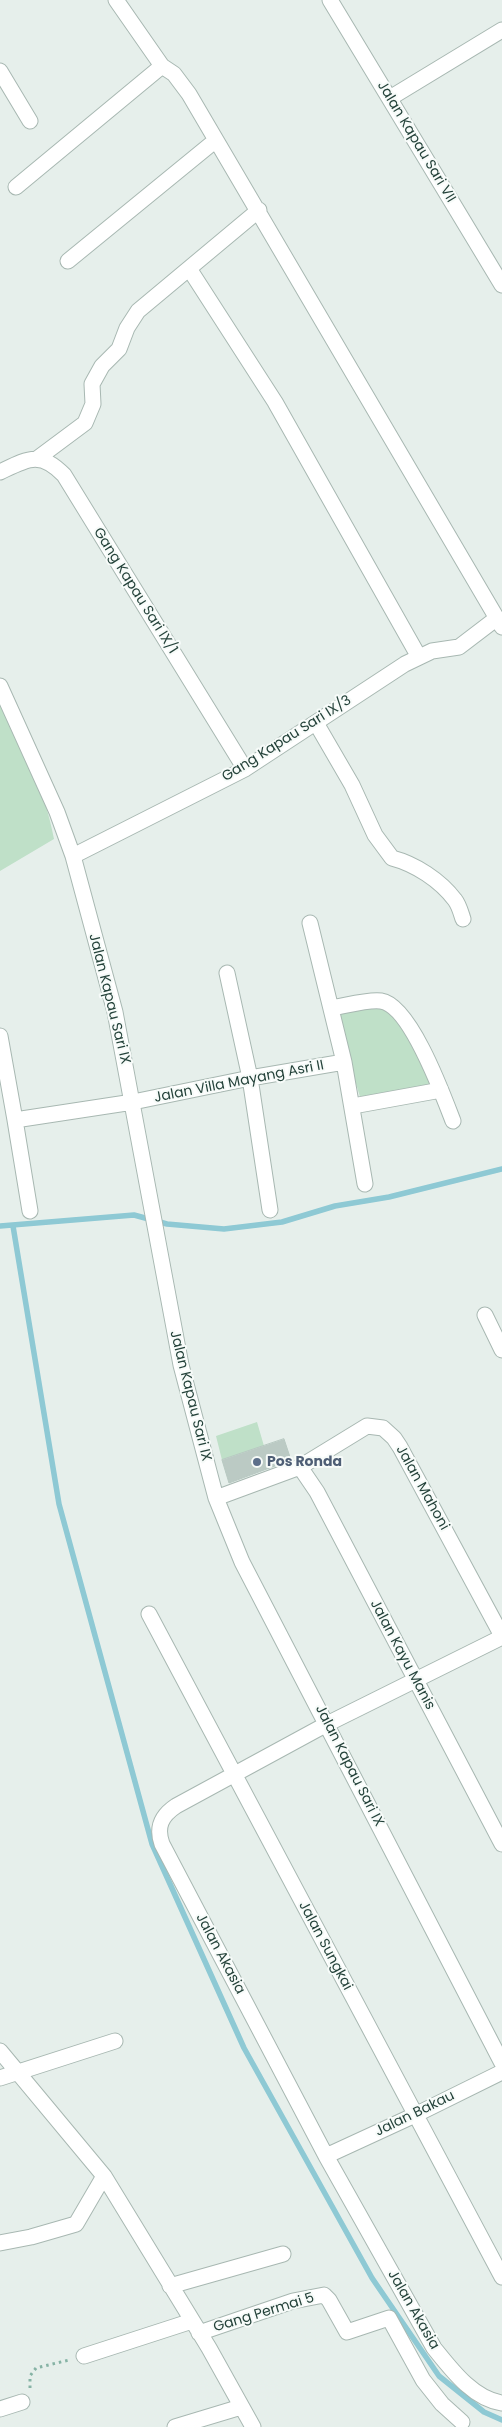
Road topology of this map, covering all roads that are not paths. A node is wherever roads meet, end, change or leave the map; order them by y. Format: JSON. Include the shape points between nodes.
{"nodes":[{"id":1,"x":116,"y":0,"type":"edge"},
{"id":2,"x":330,"y":0,"type":"edge"},
{"id":3,"x":502,"y":30,"type":"edge"},
{"id":4,"x":162,"y":66,"type":"junction"},
{"id":5,"x":0,"y":72,"type":"edge"},
{"id":6,"x":390,"y":98,"type":"junction"},
{"id":7,"x":30,"y":121,"type":"dead end"},
{"id":8,"x":216,"y":140,"type":"junction"},
{"id":9,"x":16,"y":187,"type":"dead end"},
{"id":10,"x":259,"y":210,"type":"junction"},
{"id":11,"x":68,"y":262,"type":"dead end"},
{"id":12,"x":190,"y":270,"type":"junction"},
{"id":13,"x":502,"y":284,"type":"edge"},
{"id":14,"x":38,"y":458,"type":"junction"},
{"id":15,"x":0,"y":472,"type":"edge"},
{"id":16,"x":499,"y":623,"type":"edge"},
{"id":17,"x":419,"y":657,"type":"junction"},
{"id":18,"x":0,"y":686,"type":"edge"},
{"id":19,"x":316,"y":723,"type":"junction"},
{"id":20,"x":245,"y":769,"type":"junction"},
{"id":21,"x":73,"y":856,"type":"junction"},
{"id":22,"x":463,"y":919,"type":"dead end"},
{"id":23,"x":310,"y":922,"type":"dead end"},
{"id":24,"x":227,"y":973,"type":"dead end"},
{"id":25,"x":331,"y":1008,"type":"junction"},
{"id":26,"x":0,"y":1036,"type":"edge"},
{"id":27,"x":344,"y":1062,"type":"junction"},
{"id":28,"x":250,"y":1078,"type":"junction"},
{"id":29,"x":441,"y":1090,"type":"junction"},
{"id":30,"x":133,"y":1102,"type":"junction"},
{"id":31,"x":353,"y":1106,"type":"junction"},
{"id":32,"x":15,"y":1120,"type":"junction"},
{"id":33,"x":452,"y":1121,"type":"dead end"},
{"id":34,"x":365,"y":1184,"type":"dead end"},
{"id":35,"x":270,"y":1210,"type":"dead end"},
{"id":36,"x":30,"y":1211,"type":"dead end"},
{"id":37,"x":485,"y":1314,"type":"dead end"},
{"id":38,"x":502,"y":1350,"type":"edge"},
{"id":39,"x":300,"y":1467,"type":"junction"},
{"id":40,"x":216,"y":1498,"type":"junction"},
{"id":41,"x":149,"y":1614,"type":"dead end"},
{"id":42,"x":502,"y":1637,"type":"edge"},
{"id":43,"x":415,"y":1681,"type":"junction"},
{"id":44,"x":327,"y":1724,"type":"junction"},
{"id":45,"x":233,"y":1773,"type":"junction"},
{"id":46,"x":502,"y":1844,"type":"edge"},
{"id":47,"x":115,"y":2040,"type":"dead end"},
{"id":48,"x":0,"y":2051,"type":"edge"},
{"id":49,"x":502,"y":2063,"type":"edge"},
{"id":50,"x":502,"y":2072,"type":"edge"},
{"id":51,"x":18,"y":2073,"type":"junction"},
{"id":52,"x":0,"y":2078,"type":"edge"},
{"id":53,"x":415,"y":2115,"type":"junction"},
{"id":54,"x":326,"y":2156,"type":"junction"},
{"id":55,"x":104,"y":2176,"type":"junction"},
{"id":56,"x":0,"y":2242,"type":"edge"},
{"id":57,"x":283,"y":2254,"type":"dead end"},
{"id":58,"x":502,"y":2277,"type":"edge"},
{"id":59,"x":170,"y":2286,"type":"junction"},
{"id":60,"x":196,"y":2327,"type":"junction"},
{"id":61,"x":84,"y":2356,"type":"road end"},
{"id":62,"x":22,"y":2402,"type":"road end"},
{"id":63,"x":502,"y":2403,"type":"edge"},
{"id":64,"x":241,"y":2407,"type":"junction"},
{"id":65,"x":0,"y":2408,"type":"edge"},
{"id":66,"x":462,"y":2422,"type":"dead end"},
{"id":67,"x":174,"y":2427,"type":"edge"},
{"id":68,"x":252,"y":2427,"type":"edge"}],
"edges":[{"from":1,"to":4,"type":"street"},
{"from":2,"to":6,"type":"street","name":"Jalan Kapau Sari VII"},
{"from":3,"to":6,"type":"street"},
{"from":4,"to":8,"type":"street","via":[[174,74],[190,94]]},
{"from":4,"to":9,"type":"street"},
{"from":5,"to":7,"type":"street"},
{"from":6,"to":13,"type":"street","name":"Jalan Kapau Sari VII"},
{"from":8,"to":10,"type":"street"},
{"from":8,"to":11,"type":"street"},
{"from":10,"to":12,"type":"street"},
{"from":10,"to":16,"type":"street"},
{"from":12,"to":14,"type":"street","via":[[163,288],[138,311],[119,349],[102,366],[92,384],[93,404],[85,423]]},
{"from":12,"to":17,"type":"street","via":[[275,402]]},
{"from":14,"to":15,"type":"street","via":[[22,461]]},
{"from":14,"to":20,"type":"street","name":"Gang Kapau Sari IX/1","via":[[54,464],[64,475]]},
{"from":16,"to":17,"type":"street","name":"Gang Kapau Sari IX/3","via":[[459,647],[432,651]]},
{"from":17,"to":19,"type":"street","name":"Gang Kapau Sari IX/3"},
{"from":18,"to":21,"type":"street","name":"Jalan Kapau Sari IX","via":[[57,812]]},
{"from":19,"to":20,"type":"street","name":"Gang Kapau Sari IX/3"},
{"from":19,"to":22,"type":"street","via":[[352,785],[375,834],[392,858],[406,862],[439,884],[456,901]]},
{"from":20,"to":21,"type":"street","name":"Gang Kapau Sari IX/3"},
{"from":21,"to":30,"type":"street","name":"Jalan Kapau Sari IX","via":[[115,1012]]},
{"from":23,"to":25,"type":"street"},
{"from":24,"to":28,"type":"street"},
{"from":25,"to":27,"type":"street"},
{"from":25,"to":29,"type":"street","via":[[381,1001],[400,1012]]},
{"from":26,"to":32,"type":"street"},
{"from":27,"to":28,"type":"street","name":"Jalan Villa Mayang Asri II"},
{"from":27,"to":31,"type":"street"},
{"from":28,"to":30,"type":"street","name":"Jalan Villa Mayang Asri II"},
{"from":28,"to":35,"type":"street"},
{"from":29,"to":31,"type":"street"},
{"from":29,"to":33,"type":"street"},
{"from":30,"to":32,"type":"street","name":"Jalan Villa Mayang Asri II"},
{"from":30,"to":40,"type":"street","name":"Jalan Kapau Sari IX","via":[[181,1365]]},
{"from":31,"to":34,"type":"street"},
{"from":32,"to":36,"type":"street"},
{"from":37,"to":38,"type":"street"},
{"from":39,"to":40,"type":"street","name":"Jalan Mahoni"},
{"from":39,"to":42,"type":"street","name":"Jalan Mahoni","via":[[367,1426],[376,1425],[389,1432]]},
{"from":39,"to":43,"type":"street","name":"Jalan Kayu Manis","via":[[317,1492]]},
{"from":40,"to":44,"type":"street","name":"Jalan Kapau Sari IX","via":[[242,1562]]},
{"from":41,"to":45,"type":"street","name":"Jalan Sungkai"},
{"from":42,"to":43,"type":"street","name":"Jalan Akasia"},
{"from":43,"to":44,"type":"street","name":"Jalan Akasia"},
{"from":43,"to":46,"type":"street","name":"Jalan Kayu Manis"},
{"from":44,"to":45,"type":"street","name":"Jalan Akasia"},
{"from":44,"to":49,"type":"street","name":"Jalan Kapau Sari IX"},
{"from":45,"to":53,"type":"street","name":"Jalan Sungkai"},
{"from":45,"to":54,"type":"street","name":"Jalan Akasia","via":[[168,1812],[159,1826],[159,1834]]},
{"from":47,"to":51,"type":"street"},
{"from":48,"to":51,"type":"street"},
{"from":50,"to":53,"type":"street","name":"Jalan Bakau"},
{"from":51,"to":52,"type":"street"},
{"from":51,"to":55,"type":"street"},
{"from":53,"to":54,"type":"street","name":"Jalan Bakau"},
{"from":53,"to":58,"type":"street","name":"Jalan Sungkai"},
{"from":54,"to":63,"type":"street","name":"Jalan Akasia","via":[[434,2348],[456,2375],[477,2392]]},
{"from":55,"to":56,"type":"street","via":[[76,2224]]},
{"from":55,"to":59,"type":"street"},
{"from":57,"to":59,"type":"street"},
{"from":59,"to":60,"type":"street"},
{"from":60,"to":61,"type":"street"},
{"from":60,"to":64,"type":"street"},
{"from":60,"to":66,"type":"street","name":"Gang Permai 5","via":[[324,2295],[347,2332],[389,2318],[423,2380]]},
{"from":62,"to":65,"type":"street"},
{"from":64,"to":67,"type":"street"},
{"from":64,"to":68,"type":"street"}]}
